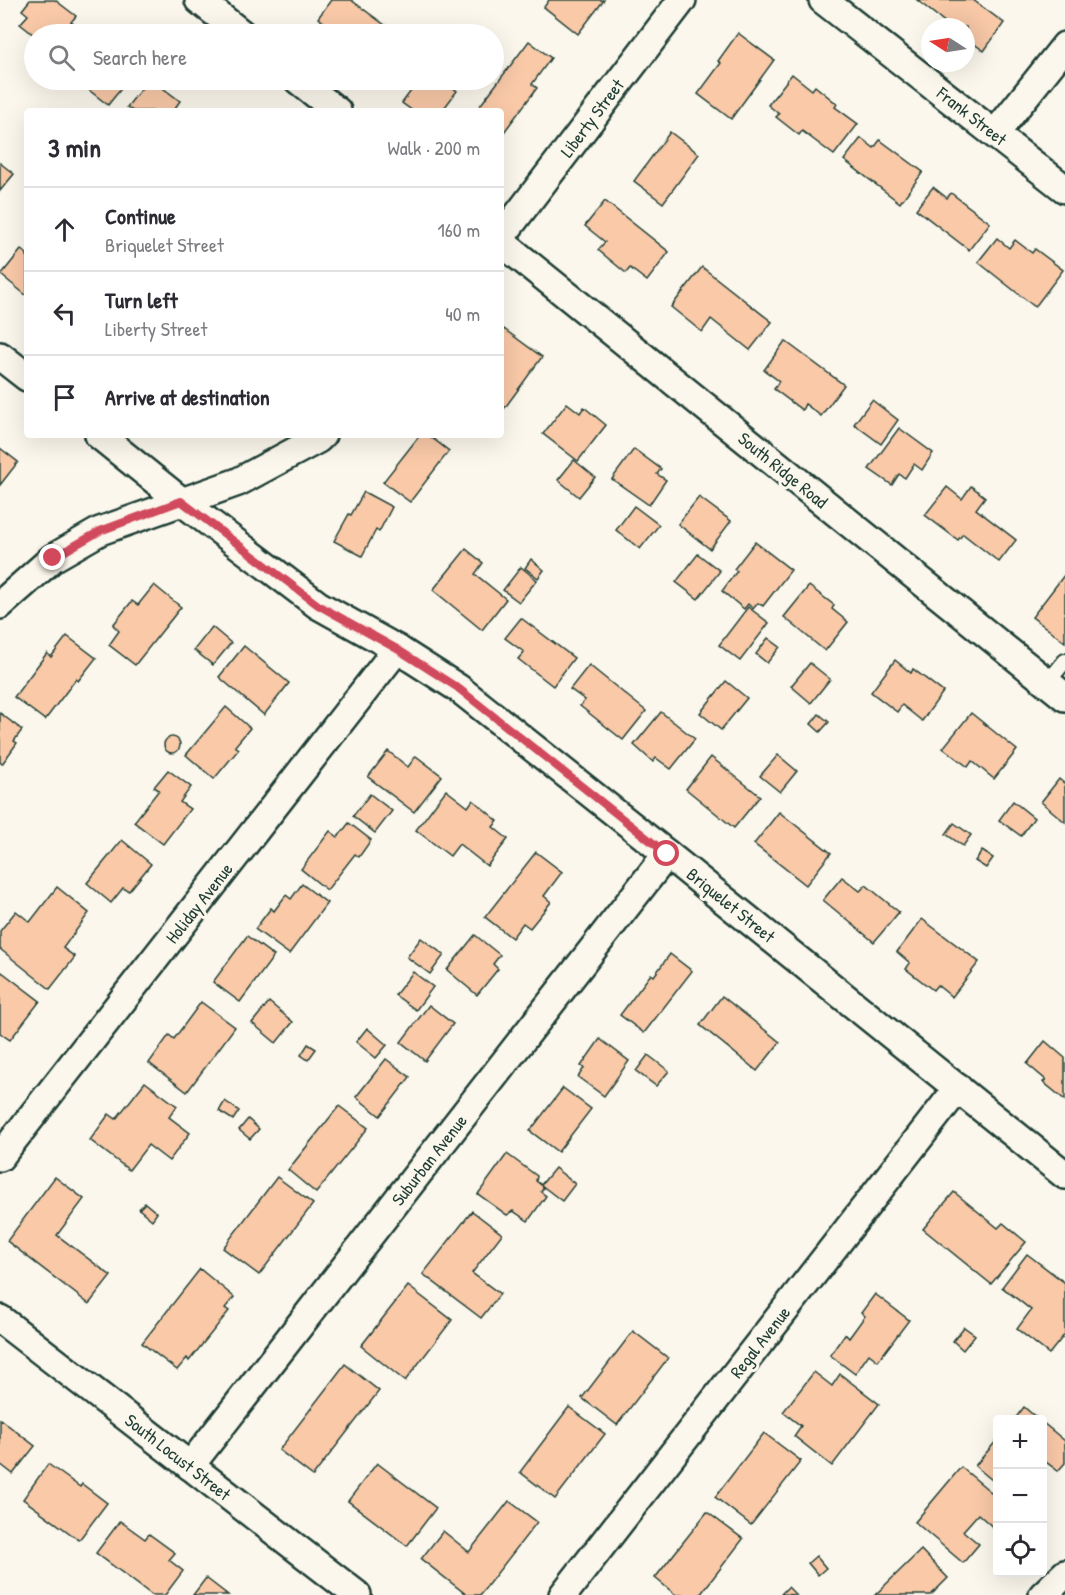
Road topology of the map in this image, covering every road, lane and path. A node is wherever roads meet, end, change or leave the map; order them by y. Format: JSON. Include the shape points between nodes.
{"nodes":[{"id":1,"x":199,"y":0,"type":"edge"},
{"id":2,"x":682,"y":0,"type":"edge"},
{"id":3,"x":823,"y":0,"type":"edge"},
{"id":4,"x":229,"y":24,"type":"edge"},
{"id":5,"x":1065,"y":46,"type":"edge"},
{"id":6,"x":311,"y":90,"type":"edge"},
{"id":7,"x":334,"y":108,"type":"edge"},
{"id":8,"x":995,"y":134,"type":"junction"},
{"id":9,"x":1065,"y":189,"type":"edge"},
{"id":10,"x":504,"y":233,"type":"edge"},
{"id":11,"x":504,"y":244,"type":"edge"},
{"id":12,"x":0,"y":356,"type":"edge"},
{"id":13,"x":24,"y":375,"type":"edge"},
{"id":14,"x":103,"y":438,"type":"edge"},
{"id":15,"x":319,"y":438,"type":"edge"},
{"id":16,"x":181,"y":501,"type":"junction"},
{"id":17,"x":0,"y":605,"type":"edge"},
{"id":18,"x":397,"y":649,"type":"junction"},
{"id":19,"x":1065,"y":661,"type":"edge"},
{"id":20,"x":1056,"y":690,"type":"edge"},
{"id":21,"x":667,"y":854,"type":"junction"},
{"id":22,"x":958,"y":1088,"type":"junction"},
{"id":23,"x":0,"y":1157,"type":"edge"},
{"id":24,"x":1065,"y":1174,"type":"edge"},
{"id":25,"x":0,"y":1319,"type":"edge"},
{"id":26,"x":190,"y":1466,"type":"junction"},
{"id":27,"x":357,"y":1595,"type":"edge"},
{"id":28,"x":563,"y":1595,"type":"edge"}],
"edges":[{"from":1,"to":4,"type":"street"},
{"from":2,"to":10,"type":"street","name":"Liberty Street"},
{"from":3,"to":8,"type":"street","name":"Frank Street"},
{"from":5,"to":8,"type":"street"},
{"from":6,"to":7,"type":"street"},
{"from":8,"to":9,"type":"street","name":"Frank Street"},
{"from":11,"to":20,"type":"street","name":"South Ridge Road"},
{"from":12,"to":13,"type":"street"},
{"from":14,"to":16,"type":"street","name":"Briquelet Street"},
{"from":15,"to":16,"type":"street","via":[[238,482]]},
{"from":16,"to":17,"type":"street","via":[[100,531],[53,558]]},
{"from":16,"to":18,"type":"street","name":"Briquelet Street","via":[[318,605]]},
{"from":18,"to":21,"type":"street","name":"Briquelet Street","via":[[458,688]]},
{"from":18,"to":23,"type":"street","name":"Holiday Avenue"},
{"from":19,"to":20,"type":"lane"},
{"from":21,"to":22,"type":"street","name":"Briquelet Street"},
{"from":21,"to":26,"type":"street","name":"Suburban Avenue"},
{"from":22,"to":24,"type":"street","name":"Briquelet Street"},
{"from":22,"to":28,"type":"street","name":"Regal Avenue"},
{"from":25,"to":26,"type":"street","name":"South Locust Street"},
{"from":26,"to":27,"type":"street","name":"South Locust Street"}]}
